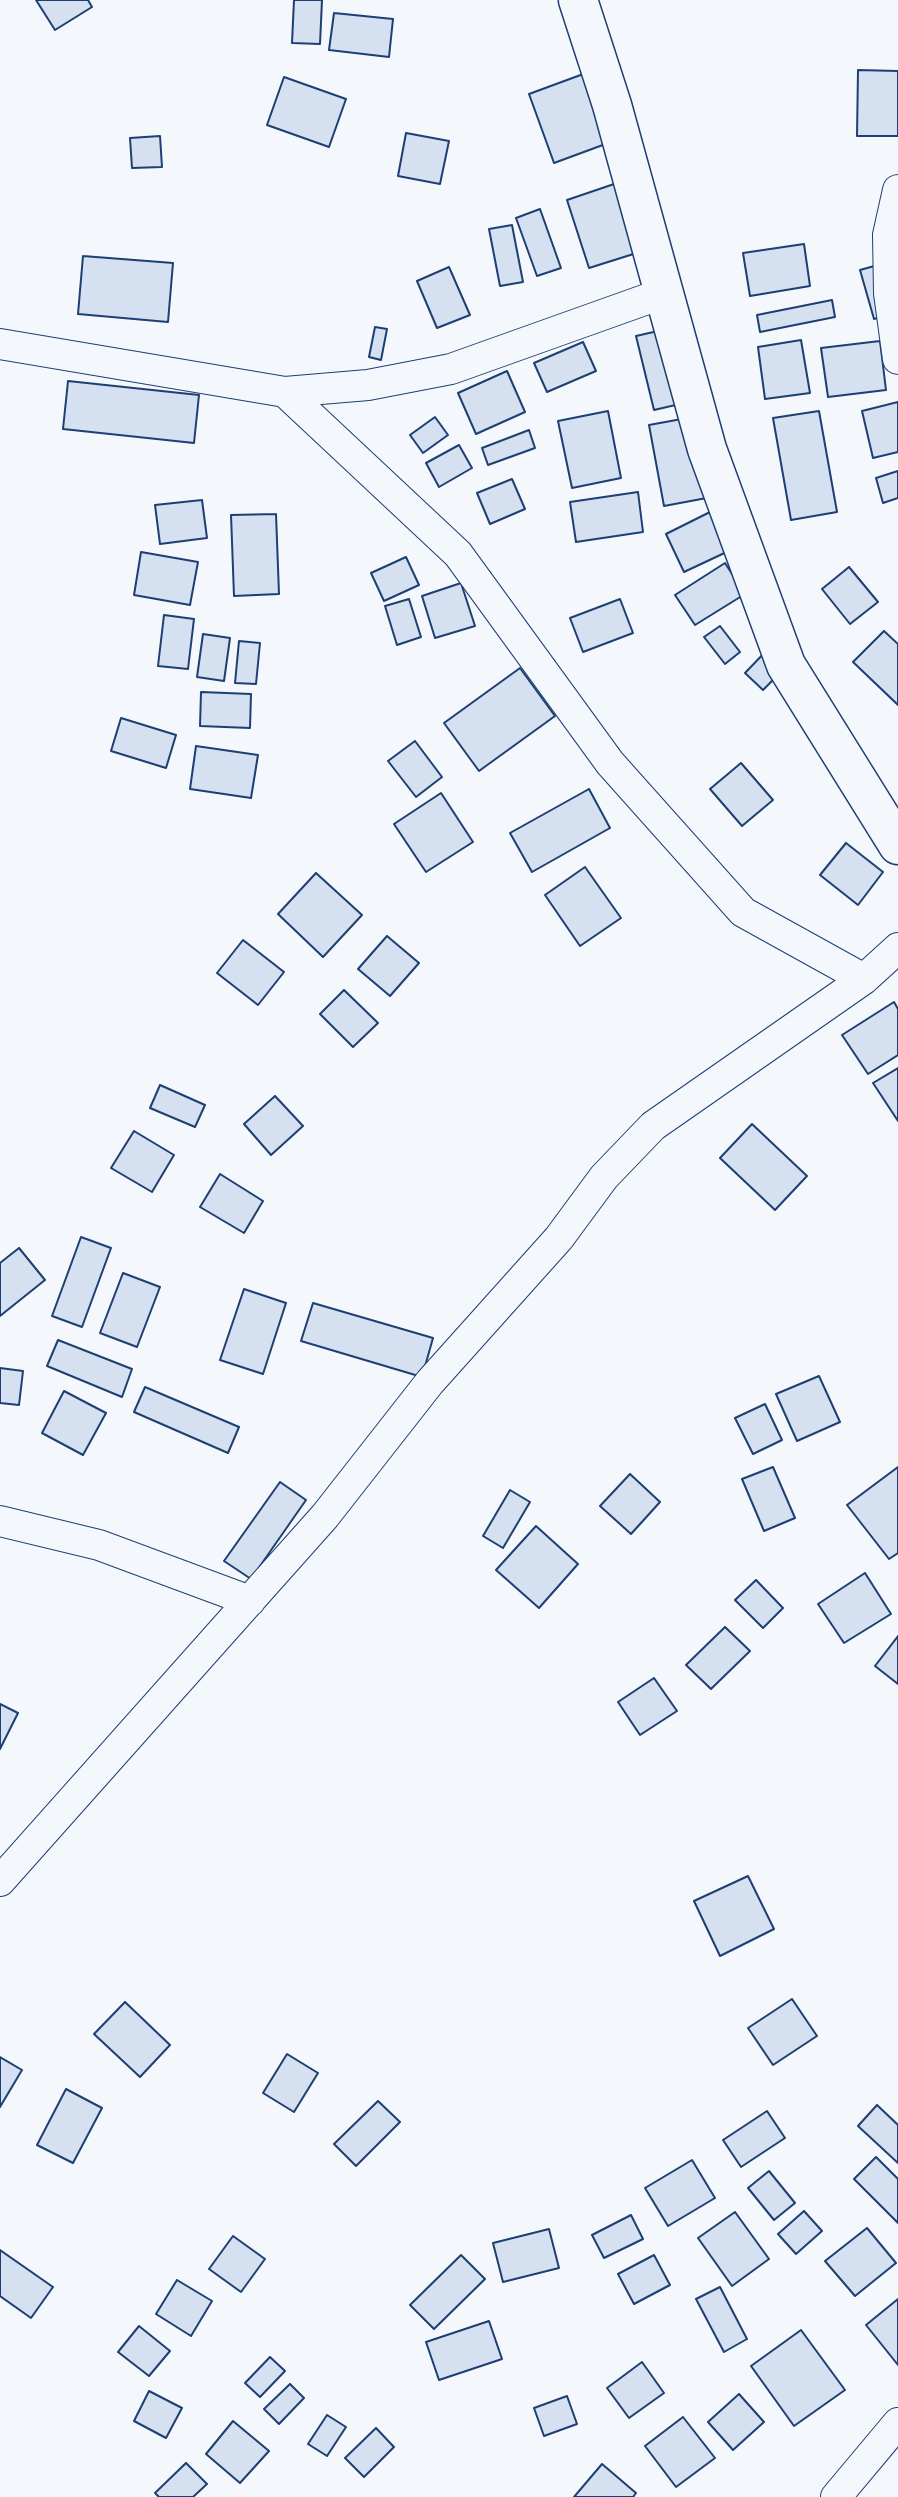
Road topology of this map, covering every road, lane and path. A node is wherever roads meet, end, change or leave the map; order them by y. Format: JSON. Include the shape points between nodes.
{"nodes":[{"id":1,"x":578,"y":0,"type":"edge"},
{"id":2,"x":898,"y":190,"type":"edge"},
{"id":3,"x":664,"y":293,"type":"junction"},
{"id":4,"x":0,"y":344,"type":"edge"},
{"id":5,"x":898,"y":359,"type":"edge"},
{"id":6,"x":285,"y":392,"type":"junction"},
{"id":7,"x":898,"y":845,"type":"edge"},
{"id":8,"x":898,"y":948,"type":"edge"},
{"id":9,"x":864,"y":979,"type":"junction"},
{"id":10,"x":0,"y":1521,"type":"edge"},
{"id":11,"x":250,"y":1601,"type":"junction"},
{"id":12,"x":0,"y":1881,"type":"edge"},
{"id":13,"x":898,"y":2423,"type":"edge"},
{"id":14,"x":836,"y":2497,"type":"edge"}],
"edges":[{"from":1,"to":3,"type":"street"},
{"from":2,"to":5,"type":"street","via":[[888,236],[889,293]]},
{"from":3,"to":6,"type":"street","via":[[451,369],[368,386]]},
{"from":3,"to":7,"type":"street","via":[[707,449],[786,665]]},
{"from":4,"to":6,"type":"street"},
{"from":6,"to":9,"type":"street","via":[[458,554],[610,763],[743,912]]},
{"from":8,"to":9,"type":"street"},
{"from":9,"to":11,"type":"street","via":[[653,1126],[430,1382],[325,1516]]},
{"from":10,"to":11,"type":"street","via":[[99,1545]]},
{"from":11,"to":12,"type":"street"},
{"from":13,"to":14,"type":"street"}]}
